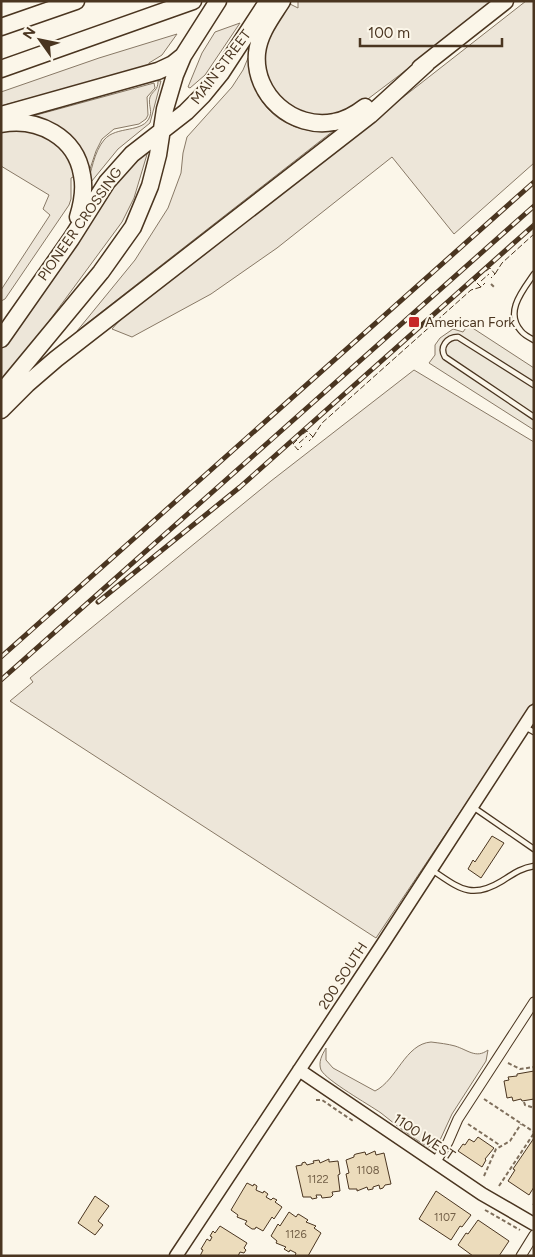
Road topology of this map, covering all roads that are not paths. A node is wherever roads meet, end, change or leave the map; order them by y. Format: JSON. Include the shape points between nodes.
{"nodes":[{"id":1,"x":76,"y":1,"type":"edge"},
{"id":2,"x":193,"y":1,"type":"edge"},
{"id":3,"x":218,"y":1,"type":"edge"},
{"id":4,"x":268,"y":1,"type":"edge"},
{"id":5,"x":282,"y":1,"type":"edge"},
{"id":6,"x":505,"y":1,"type":"edge"},
{"id":7,"x":1,"y":28,"type":"edge"},
{"id":8,"x":183,"y":56,"type":"junction"},
{"id":9,"x":427,"y":63,"type":"junction"},
{"id":10,"x":1,"y":69,"type":"edge"},
{"id":11,"x":1,"y":115,"type":"edge"},
{"id":12,"x":1,"y":124,"type":"edge"},
{"id":13,"x":162,"y":130,"type":"junction"},
{"id":14,"x":70,"y":239,"type":"junction"},
{"id":15,"x":534,"y":274,"type":"edge"},
{"id":16,"x":4,"y":329,"type":"edge"},
{"id":17,"x":534,"y":340,"type":"edge"},
{"id":18,"x":534,"y":385,"type":"edge"},
{"id":19,"x":1,"y":393,"type":"edge"},
{"id":20,"x":1,"y":410,"type":"edge"},
{"id":21,"x":534,"y":417,"type":"edge"},
{"id":22,"x":534,"y":711,"type":"edge"},
{"id":23,"x":529,"y":729,"type":"edge"},
{"id":24,"x":472,"y":806,"type":"junction"},
{"id":25,"x":534,"y":849,"type":"edge"},
{"id":26,"x":534,"y":866,"type":"edge"},
{"id":27,"x":432,"y":869,"type":"junction"},
{"id":28,"x":534,"y":1002,"type":"edge"},
{"id":29,"x":299,"y":1070,"type":"junction"},
{"id":30,"x":435,"y":1163,"type":"junction"},
{"id":31,"x":534,"y":1224,"type":"edge"},
{"id":32,"x":534,"y":1235,"type":"edge"},
{"id":33,"x":176,"y":1256,"type":"edge"},
{"id":34,"x":521,"y":1256,"type":"edge"}],
"edges":[{"from":1,"to":7,"type":"highway"},
{"from":2,"to":10,"type":"highway"},
{"from":3,"to":8,"type":"highway","name":"MAIN STREET"},
{"from":4,"to":13,"type":"highway","name":"MAIN STREET","via":[[209,88],[186,112]]},
{"from":5,"to":9,"type":"highway","via":[[261,37],[258,69],[268,96],[288,114],[302,120],[325,124],[348,118]]},
{"from":6,"to":9,"type":"highway"},
{"from":8,"to":11,"type":"highway","via":[[158,71]]},
{"from":8,"to":13,"type":"highway","name":"MAIN STREET","via":[[171,88]]},
{"from":9,"to":20,"type":"highway","via":[[370,115],[56,358]]},
{"from":12,"to":14,"type":"highway","via":[[22,122],[49,129],[74,153],[83,185],[80,211]]},
{"from":13,"to":14,"type":"highway","name":"PIONEER CROSSING","via":[[116,170]]},
{"from":13,"to":19,"type":"highway","via":[[150,186],[128,234]]},
{"from":14,"to":16,"type":"highway","name":"PIONEER CROSSING"},
{"from":15,"to":17,"type":"lane","via":[[517,300],[514,312],[515,323],[521,332]]},
{"from":18,"to":21,"type":"lane","via":[[458,336],[450,339],[442,349],[445,358]]},
{"from":22,"to":23,"type":"street","name":"200 SOUTH"},
{"from":23,"to":24,"type":"street","name":"200 SOUTH"},
{"from":24,"to":25,"type":"lane"},
{"from":24,"to":27,"type":"street","name":"200 SOUTH"},
{"from":26,"to":27,"type":"lane","via":[[522,868],[482,891],[467,891]]},
{"from":27,"to":29,"type":"street","name":"200 SOUTH"},
{"from":28,"to":30,"type":"street","via":[[458,1119]]},
{"from":29,"to":30,"type":"street","name":"1100 WEST"},
{"from":29,"to":33,"type":"street","name":"200 SOUTH"},
{"from":30,"to":31,"type":"street","name":"1100 WEST"},
{"from":32,"to":34,"type":"street"}]}
